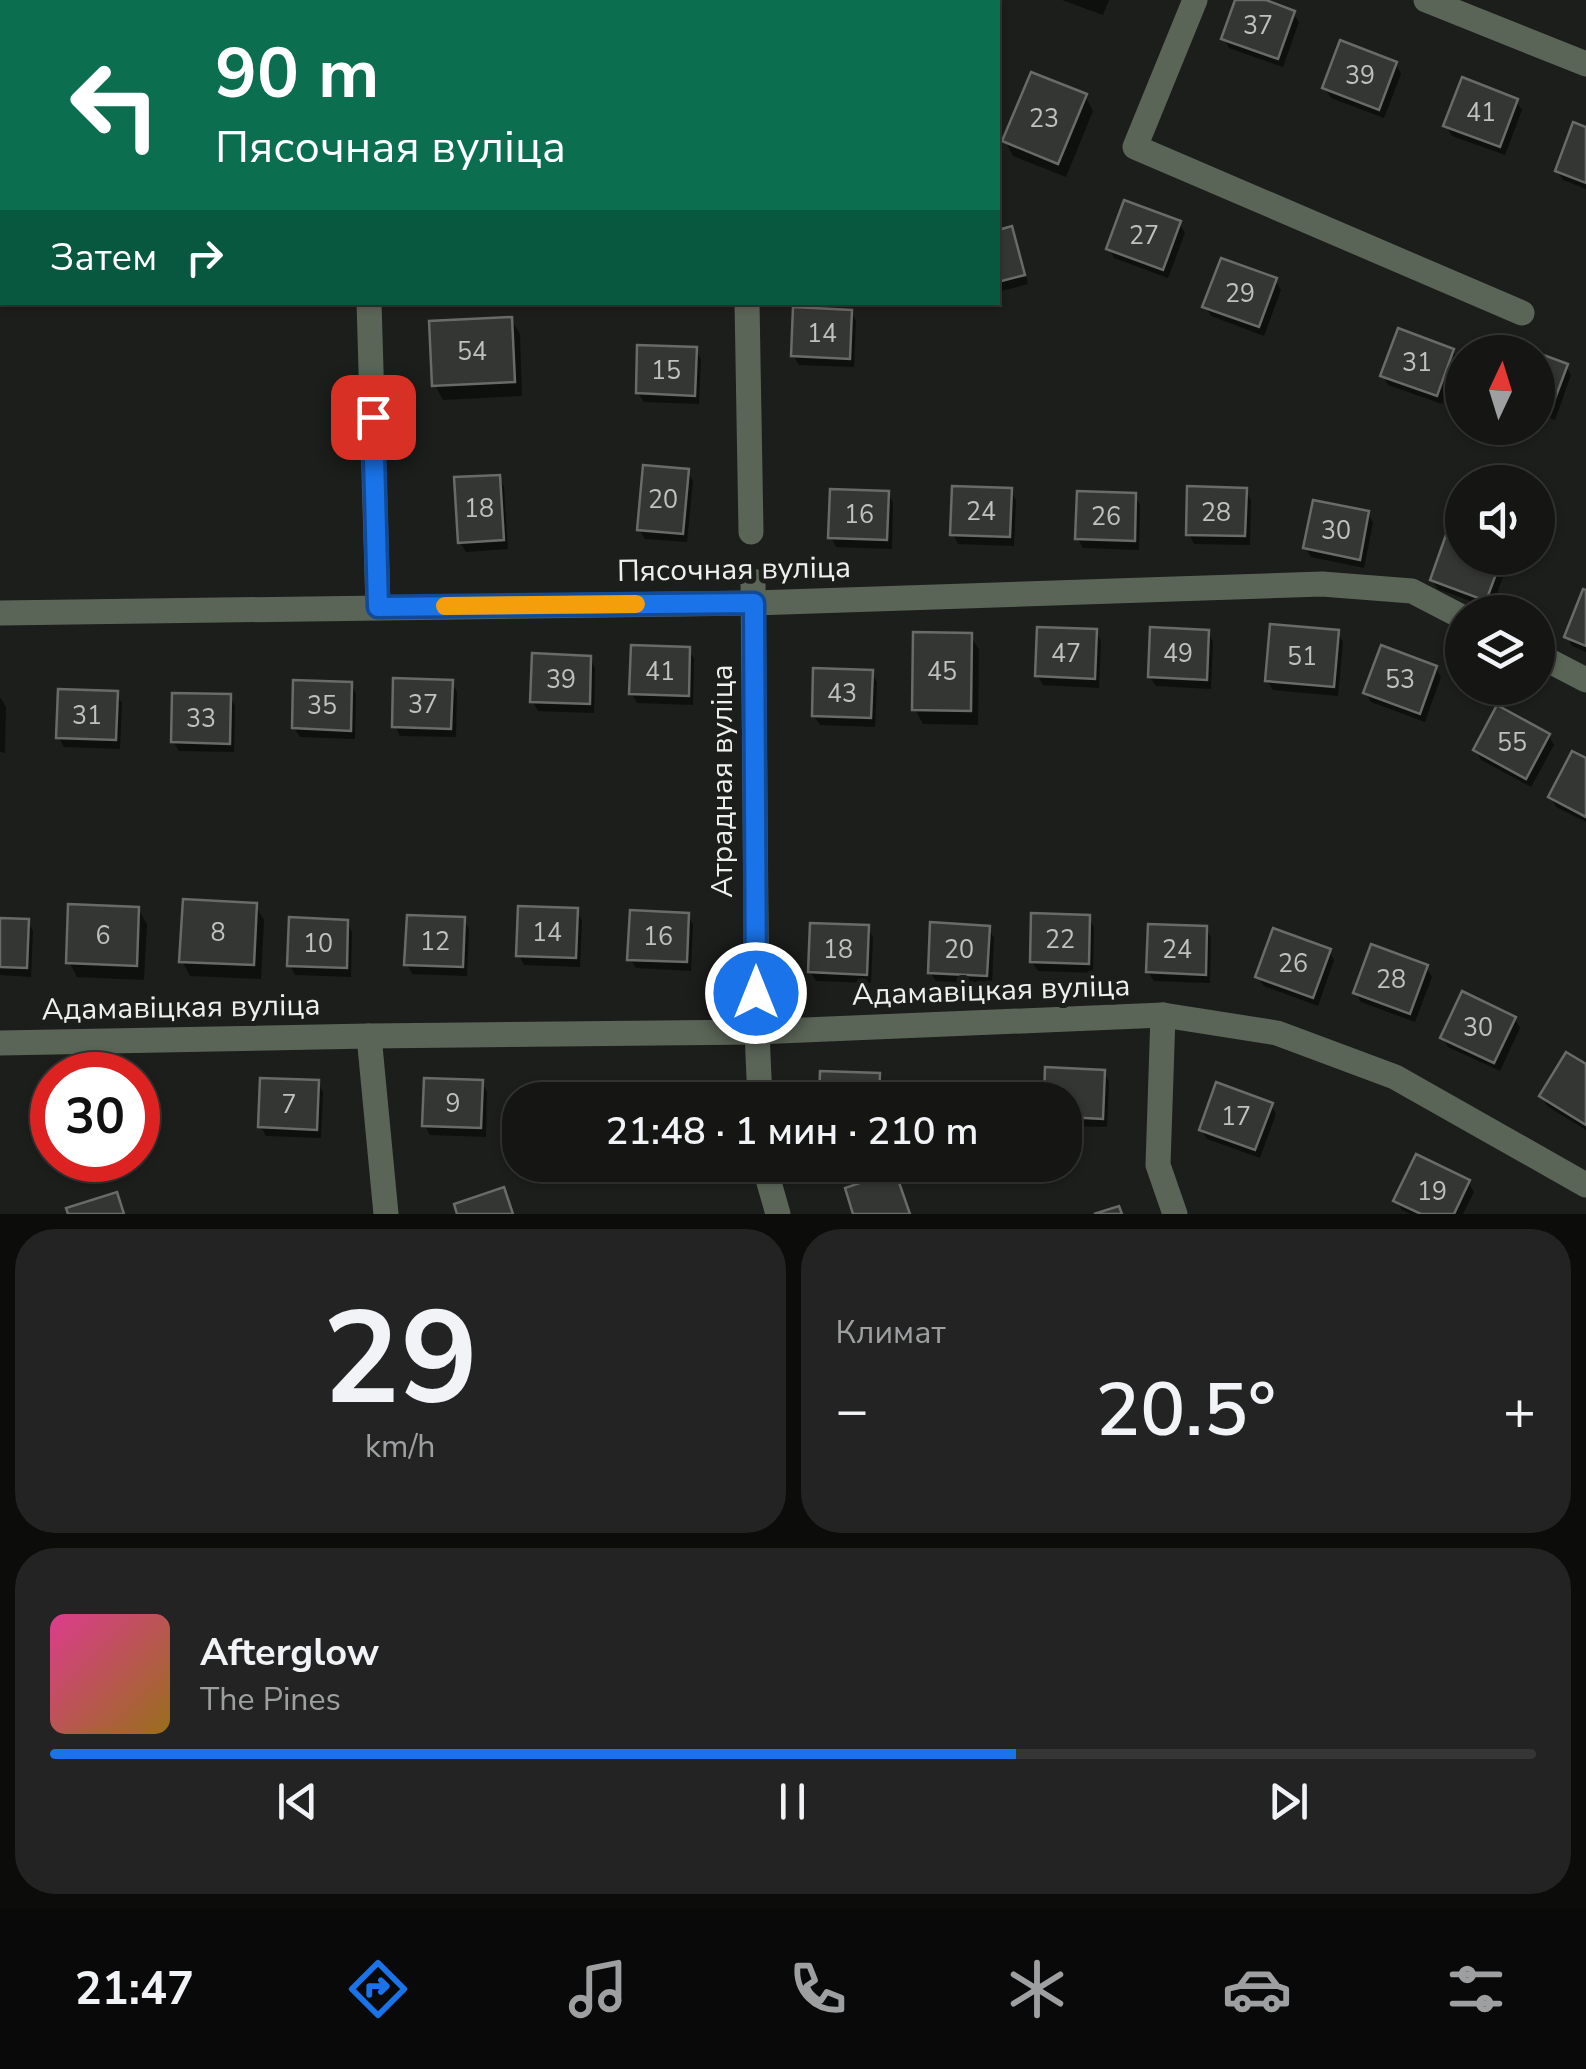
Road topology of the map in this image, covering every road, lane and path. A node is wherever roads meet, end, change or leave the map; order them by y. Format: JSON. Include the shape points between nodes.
{"nodes":[{"id":1,"x":1195,"y":0,"type":"edge"},
{"id":2,"x":1426,"y":0,"type":"edge"},
{"id":3,"x":1586,"y":64,"type":"edge"},
{"id":4,"x":369,"y":305,"type":"edge"},
{"id":5,"x":747,"y":305,"type":"edge"},
{"id":6,"x":1522,"y":313,"type":"dead end"},
{"id":7,"x":751,"y":532,"type":"dead end"},
{"id":8,"x":754,"y":592,"type":"junction"},
{"id":9,"x":378,"y":607,"type":"junction"},
{"id":10,"x":1445,"y":608,"type":"edge"},
{"id":11,"x":0,"y":613,"type":"edge"},
{"id":12,"x":1555,"y":664,"type":"edge"},
{"id":13,"x":1586,"y":680,"type":"edge"},
{"id":14,"x":1162,"y":1015,"type":"junction"},
{"id":15,"x":757,"y":1032,"type":"junction"},
{"id":16,"x":369,"y":1036,"type":"junction"},
{"id":17,"x":0,"y":1043,"type":"edge"},
{"id":18,"x":759,"y":1082,"type":"edge"},
{"id":19,"x":769,"y":1182,"type":"edge"},
{"id":20,"x":1586,"y":1185,"type":"edge"},
{"id":21,"x":386,"y":1214,"type":"edge"},
{"id":22,"x":778,"y":1214,"type":"edge"},
{"id":23,"x":1176,"y":1214,"type":"edge"}],
"edges":[{"from":1,"to":6,"type":"street","via":[[1135,147]]},
{"from":2,"to":3,"type":"street"},
{"from":4,"to":9,"type":"street"},
{"from":5,"to":7,"type":"street"},
{"from":8,"to":9,"type":"street","name":"Пясочная вуліца"},
{"from":8,"to":10,"type":"street","name":"Пясочная вуліца","via":[[1322,584],[1412,591]]},
{"from":8,"to":15,"type":"street","name":"Атрадная вуліца"},
{"from":9,"to":11,"type":"street","name":"Пясочная вуліца"},
{"from":12,"to":13,"type":"street"},
{"from":14,"to":15,"type":"street","name":"Адамавіцкая вуліца"},
{"from":14,"to":20,"type":"street","name":"Адамавіцкая вуліца","via":[[1277,1033],[1395,1077]]},
{"from":14,"to":23,"type":"street","via":[[1158,1165]]},
{"from":15,"to":16,"type":"street","name":"Адамавіцкая вуліца"},
{"from":15,"to":18,"type":"street","name":"Атрадная вуліца"},
{"from":16,"to":17,"type":"street","name":"Адамавіцкая вуліца"},
{"from":16,"to":21,"type":"street"},
{"from":19,"to":22,"type":"street"}]}
